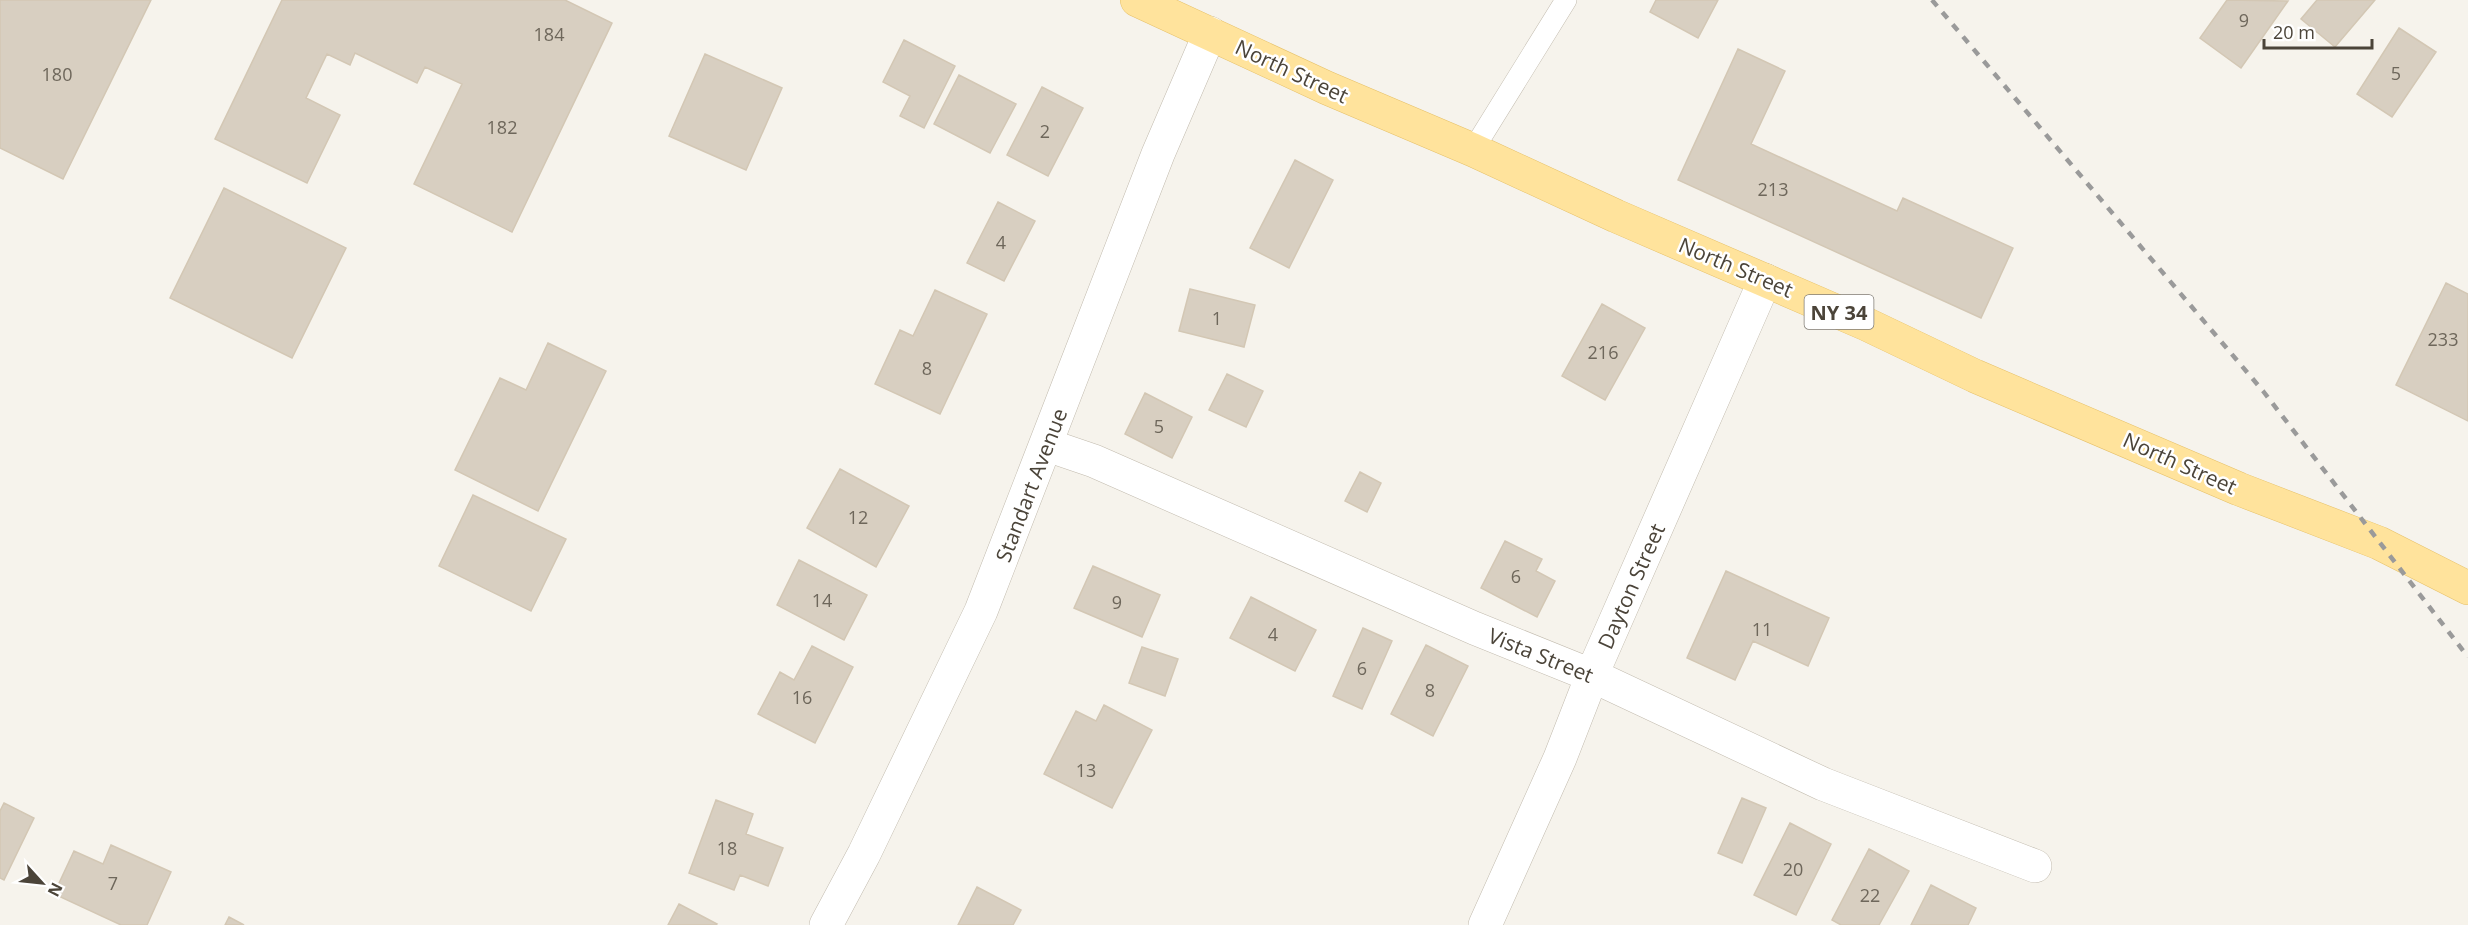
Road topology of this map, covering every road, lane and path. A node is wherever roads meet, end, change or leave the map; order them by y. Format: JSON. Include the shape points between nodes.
{"nodes":[{"id":1,"x":1137,"y":0,"type":"edge"},
{"id":2,"x":1566,"y":0,"type":"edge"},
{"id":3,"x":1210,"y":33,"type":"junction"},
{"id":4,"x":1473,"y":150,"type":"junction"},
{"id":5,"x":1765,"y":280,"type":"junction"},
{"id":6,"x":1047,"y":445,"type":"junction"},
{"id":7,"x":2468,"y":588,"type":"edge"},
{"id":8,"x":1593,"y":676,"type":"junction"},
{"id":9,"x":2035,"y":866,"type":"dead end"},
{"id":10,"x":826,"y":925,"type":"edge"},
{"id":11,"x":1485,"y":925,"type":"edge"}],
"edges":[{"from":1,"to":3,"type":"main road","name":"North Street","number":"NY 34"},
{"from":2,"to":4,"type":"lane"},
{"from":3,"to":4,"type":"main road","name":"North Street","number":"NY 34"},
{"from":3,"to":6,"type":"street","name":"Standart Avenue","via":[[1158,154]]},
{"from":4,"to":5,"type":"main road","name":"North Street","number":"NY 34"},
{"from":5,"to":7,"type":"main road","name":"North Street","number":"NY 34","via":[[1975,376],[2239,489],[2379,543]]},
{"from":5,"to":8,"type":"street","name":"Dayton Street"},
{"from":6,"to":8,"type":"street","name":"Vista Street","via":[[1094,461],[1473,628]]},
{"from":6,"to":10,"type":"street","name":"Standart Avenue","via":[[981,611]]},
{"from":8,"to":9,"type":"street","name":"Vista Street","via":[[1823,784]]},
{"from":8,"to":11,"type":"street","name":"Dayton Street"}]}
